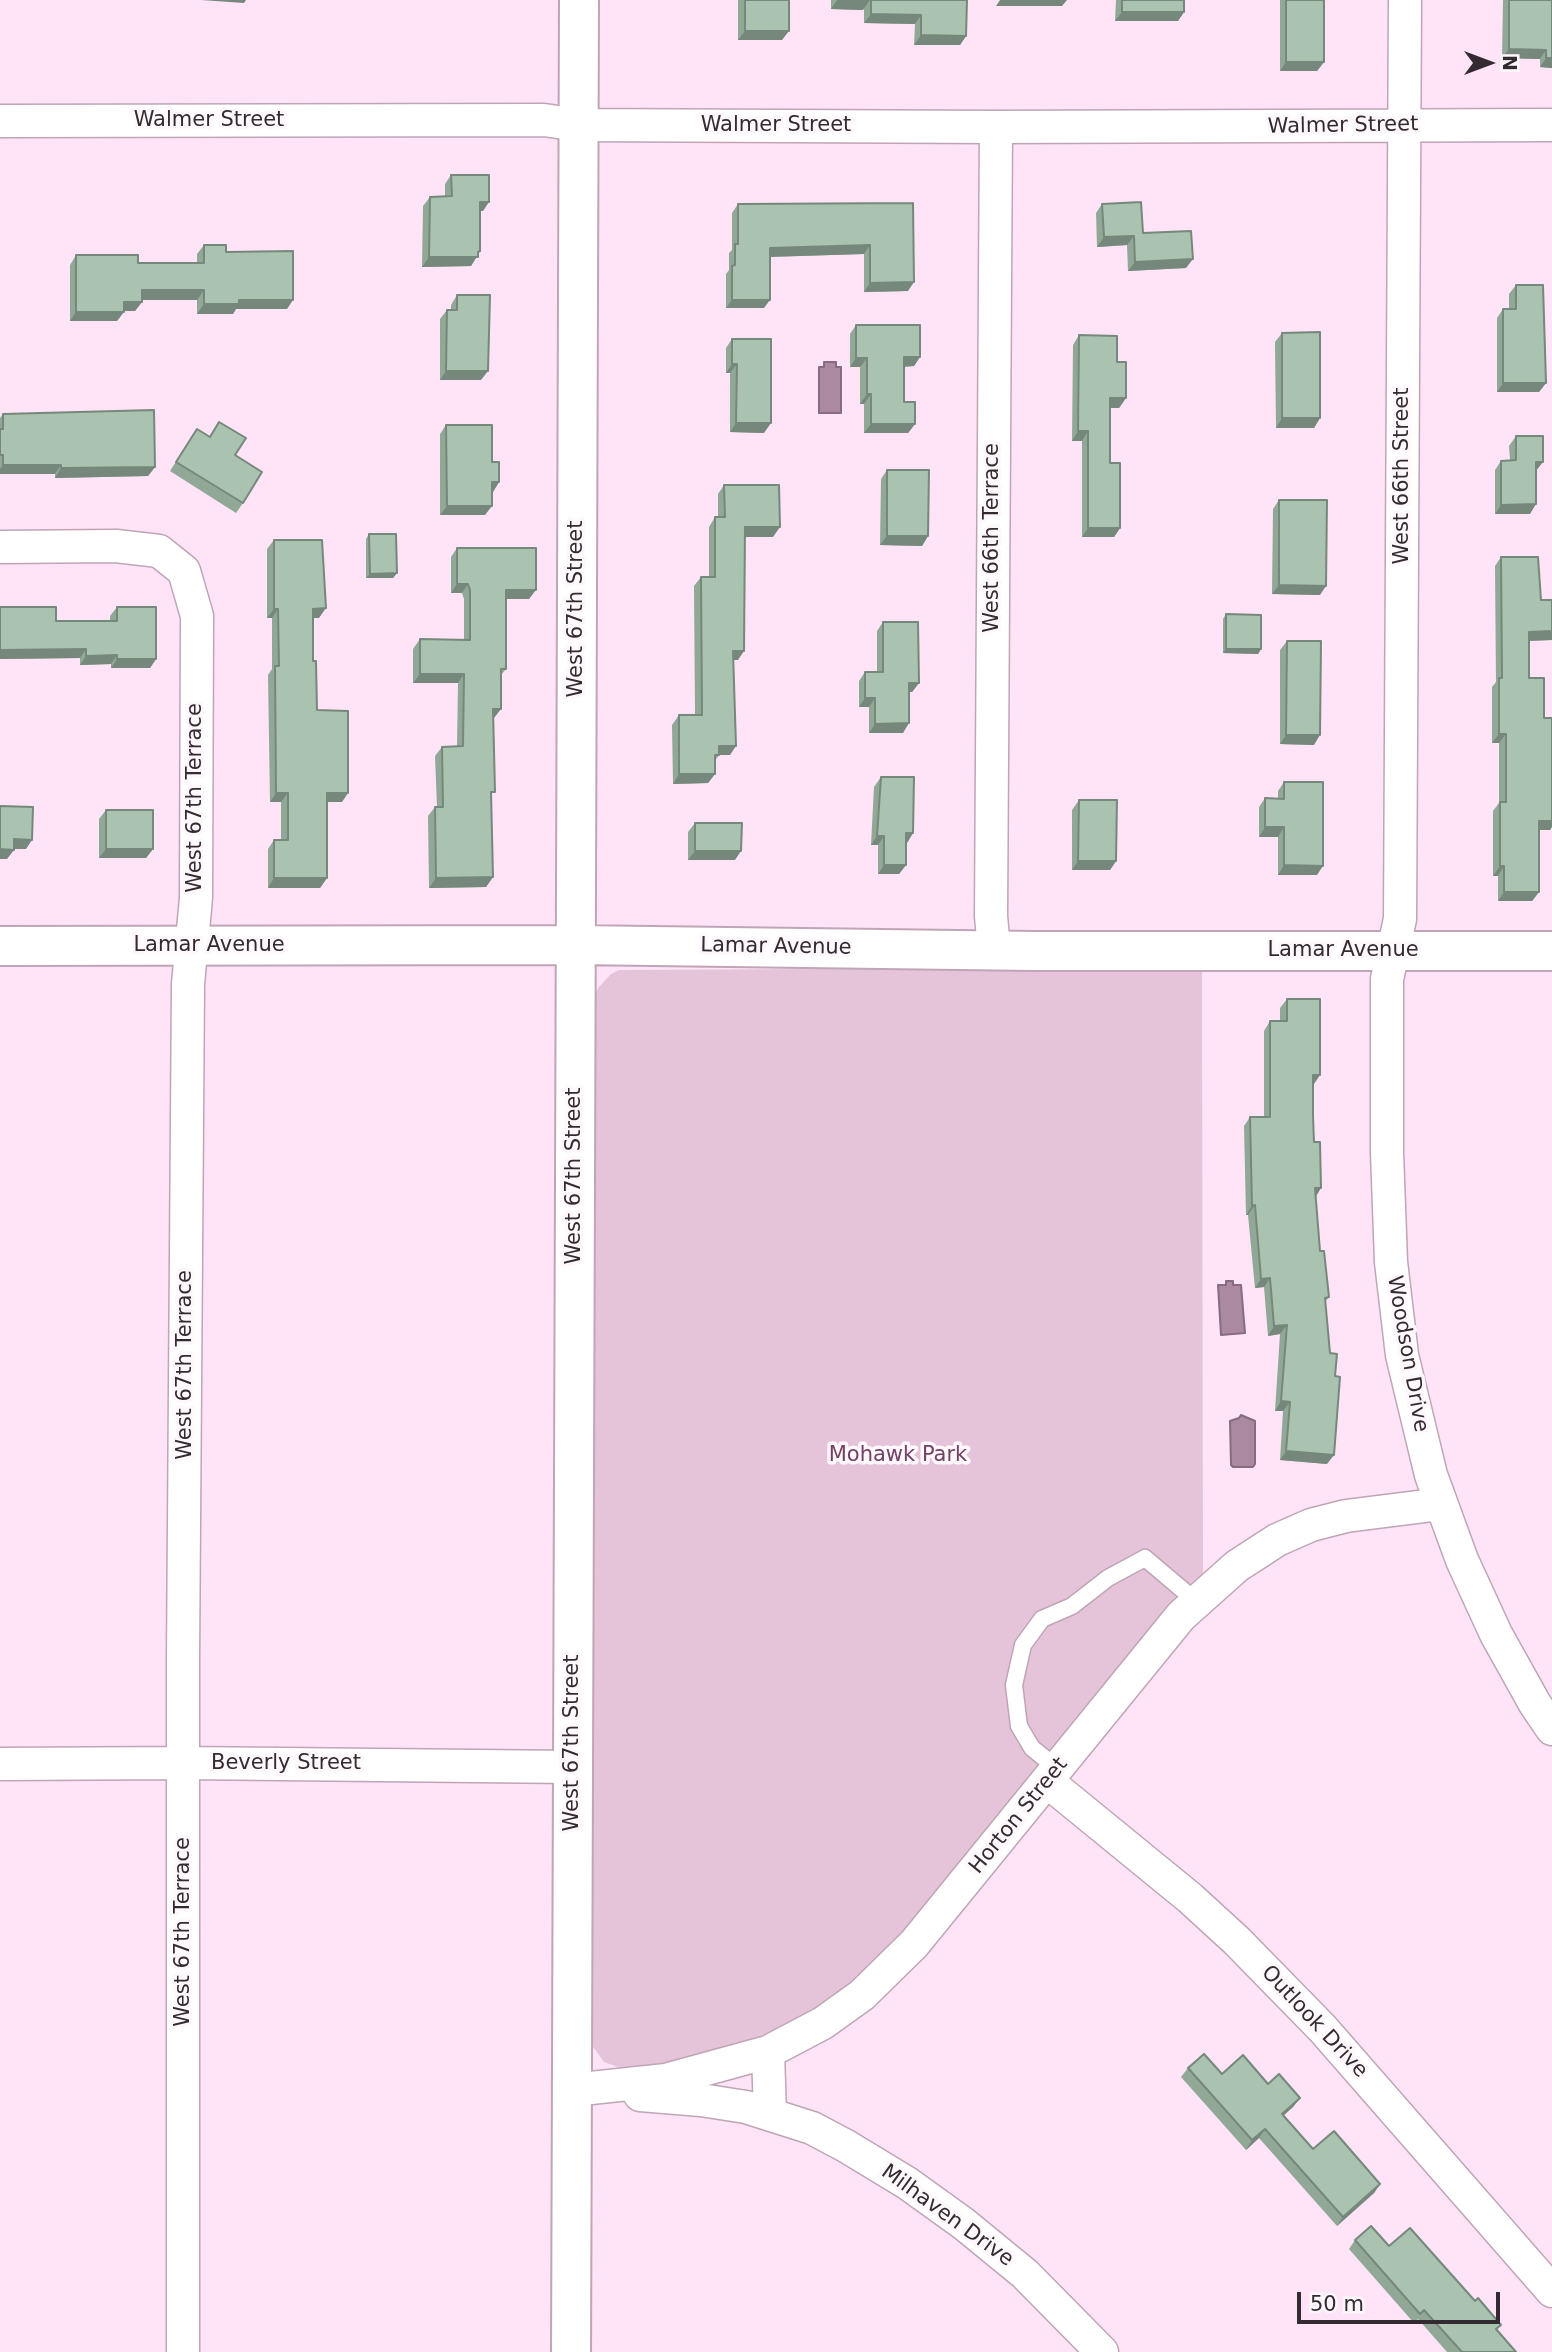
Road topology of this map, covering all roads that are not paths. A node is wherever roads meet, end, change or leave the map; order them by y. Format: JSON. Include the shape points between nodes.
{"nodes":[{"id":1,"x":579,"y":0,"type":"edge"},
{"id":2,"x":1405,"y":0,"type":"edge"},
{"id":3,"x":0,"y":121,"type":"edge"},
{"id":4,"x":579,"y":125,"type":"junction"},
{"id":5,"x":1405,"y":125,"type":"junction"},
{"id":6,"x":1552,"y":125,"type":"edge"},
{"id":7,"x":996,"y":127,"type":"junction"},
{"id":8,"x":0,"y":547,"type":"edge"},
{"id":9,"x":576,"y":945,"type":"junction"},
{"id":10,"x":0,"y":946,"type":"edge"},
{"id":11,"x":192,"y":946,"type":"junction"},
{"id":12,"x":994,"y":949,"type":"junction"},
{"id":13,"x":1392,"y":951,"type":"junction"},
{"id":14,"x":1552,"y":951,"type":"edge"},
{"id":15,"x":1441,"y":1504,"type":"junction"},
{"id":16,"x":1197,"y":1602,"type":"junction"},
{"id":17,"x":1552,"y":1728,"type":"edge"},
{"id":18,"x":184,"y":1763,"type":"junction"},
{"id":19,"x":0,"y":1764,"type":"edge"},
{"id":20,"x":573,"y":1767,"type":"junction"},
{"id":21,"x":1053,"y":1775,"type":"junction"},
{"id":22,"x":768,"y":2052,"type":"junction"},
{"id":23,"x":572,"y":2090,"type":"junction"},
{"id":24,"x":770,"y":2114,"type":"junction"},
{"id":25,"x":1552,"y":2291,"type":"edge"},
{"id":26,"x":183,"y":2352,"type":"edge"},
{"id":27,"x":571,"y":2352,"type":"edge"},
{"id":28,"x":1101,"y":2352,"type":"edge"}],
"edges":[{"from":1,"to":4,"type":"street","name":"West 67th Street"},
{"from":2,"to":5,"type":"street","name":"West 66th Street"},
{"from":3,"to":4,"type":"street","name":"Walmer Street","via":[[544,120]]},
{"from":4,"to":7,"type":"street","name":"Walmer Street"},
{"from":4,"to":9,"type":"street","name":"West 67th Street"},
{"from":5,"to":6,"type":"street","name":"Walmer Street"},
{"from":5,"to":7,"type":"street","name":"Walmer Street"},
{"from":5,"to":13,"type":"street","name":"West 66th Street","via":[[1400,919]]},
{"from":7,"to":12,"type":"street","name":"West 66th Terrace"},
{"from":8,"to":11,"type":"street","name":"West 67th Terrace","via":[[116,546],[159,551],[184,571],[197,616]]},
{"from":9,"to":11,"type":"street","name":"Lamar Avenue"},
{"from":9,"to":12,"type":"street","name":"Lamar Avenue"},
{"from":9,"to":20,"type":"street","name":"West 67th Street"},
{"from":10,"to":11,"type":"street","name":"Lamar Avenue"},
{"from":11,"to":18,"type":"street","name":"West 67th Terrace"},
{"from":12,"to":13,"type":"street","name":"Lamar Avenue"},
{"from":13,"to":14,"type":"street","name":"Lamar Avenue"},
{"from":13,"to":15,"type":"street","name":"Woodson Drive","via":[[1387,979],[1391,1262],[1405,1368]]},
{"from":15,"to":16,"type":"street","name":"Horton Street","via":[[1373,1511],[1311,1525],[1237,1566]]},
{"from":15,"to":17,"type":"street","name":"Woodson Drive","via":[[1496,1634]]},
{"from":16,"to":21,"type":"street","name":"Horton Street"},
{"from":16,"to":21,"type":"lane","via":[[1145,1558],[1108,1578],[1072,1606],[1042,1619],[1023,1645],[1014,1685],[1019,1726]]},
{"from":18,"to":19,"type":"street","name":"Beverly Street"},
{"from":18,"to":20,"type":"street","name":"Beverly Street"},
{"from":18,"to":26,"type":"street","name":"West 67th Terrace"},
{"from":20,"to":23,"type":"street","name":"West 67th Street"},
{"from":21,"to":22,"type":"street","name":"Horton Street","via":[[915,1944],[862,1995],[823,2023]]},
{"from":21,"to":25,"type":"street","name":"Outlook Drive","via":[[1237,1941],[1323,2029]]},
{"from":22,"to":23,"type":"street","name":"Horton Street","via":[[666,2080]]},
{"from":22,"to":24,"type":"street"},
{"from":23,"to":24,"type":"street","name":"Milhaven Drive","via":[[701,2100]]},
{"from":23,"to":27,"type":"street","name":"West 67th Street"},
{"from":24,"to":28,"type":"street","name":"Milhaven Drive","via":[[846,2146],[936,2203],[1025,2274]]}]}
